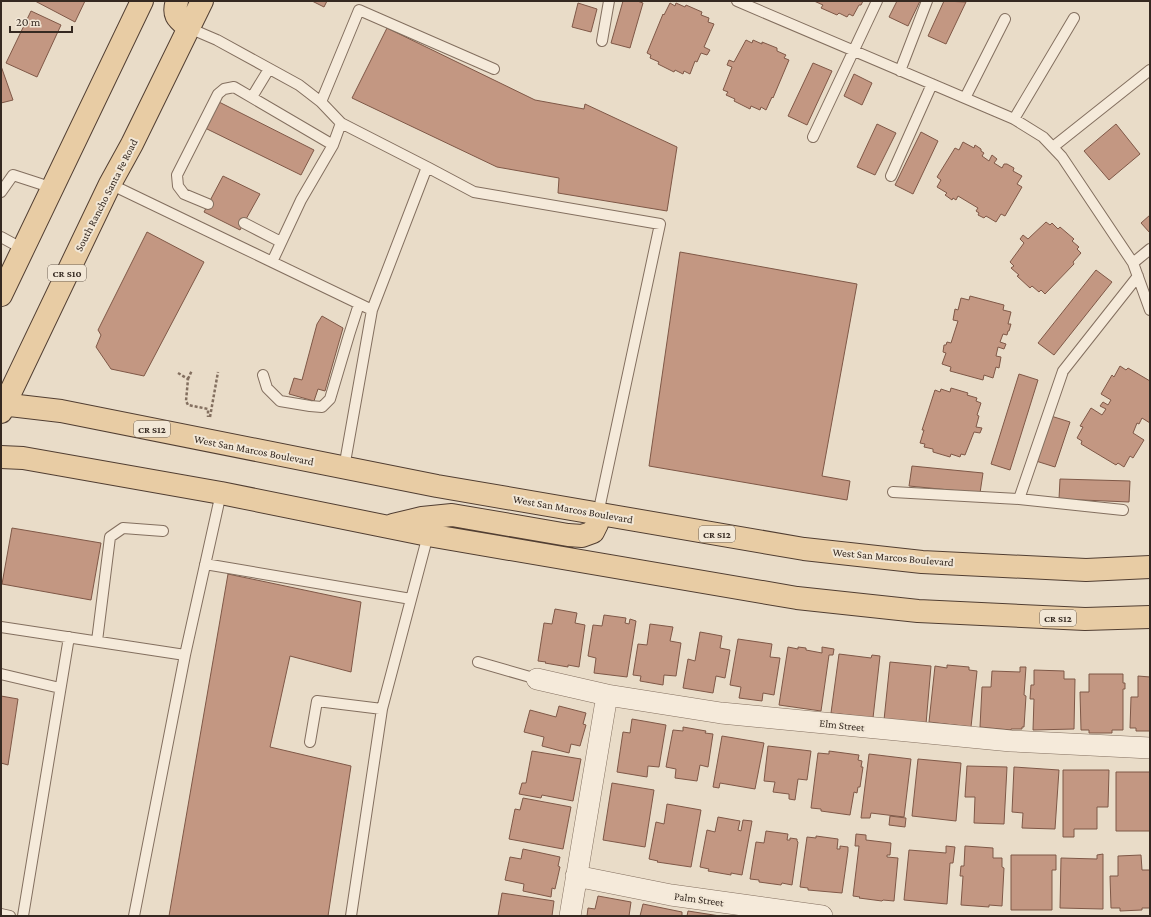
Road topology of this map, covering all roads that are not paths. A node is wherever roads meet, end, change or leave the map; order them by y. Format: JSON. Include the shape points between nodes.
{"nodes":[{"id":1,"x":142,"y":1,"type":"edge"},
{"id":2,"x":177,"y":1,"type":"edge"},
{"id":3,"x":202,"y":1,"type":"edge"},
{"id":4,"x":608,"y":1,"type":"edge"},
{"id":5,"x":737,"y":1,"type":"edge"},
{"id":6,"x":878,"y":1,"type":"edge"},
{"id":7,"x":927,"y":1,"type":"edge"},
{"id":8,"x":1074,"y":18,"type":"dead end"},
{"id":9,"x":1005,"y":19,"type":"dead end"},
{"id":10,"x":189,"y":28,"type":"junction"},
{"id":11,"x":602,"y":41,"type":"dead end"},
{"id":12,"x":854,"y":51,"type":"junction"},
{"id":13,"x":269,"y":69,"type":"junction"},
{"id":14,"x":494,"y":70,"type":"dead end"},
{"id":15,"x":900,"y":70,"type":"junction"},
{"id":16,"x":1150,"y":70,"type":"edge"},
{"id":17,"x":932,"y":84,"type":"junction"},
{"id":18,"x":252,"y":97,"type":"junction"},
{"id":19,"x":965,"y":98,"type":"junction"},
{"id":20,"x":321,"y":102,"type":"junction"},
{"id":21,"x":1014,"y":119,"type":"junction"},
{"id":22,"x":341,"y":124,"type":"junction"},
{"id":23,"x":813,"y":137,"type":"dead end"},
{"id":24,"x":333,"y":145,"type":"junction"},
{"id":25,"x":1053,"y":147,"type":"junction"},
{"id":26,"x":427,"y":167,"type":"junction"},
{"id":27,"x":891,"y":176,"type":"dead end"},
{"id":28,"x":110,"y":184,"type":"junction"},
{"id":29,"x":53,"y":188,"type":"junction"},
{"id":30,"x":1,"y":192,"type":"edge"},
{"id":31,"x":208,"y":204,"type":"dead end"},
{"id":32,"x":244,"y":223,"type":"dead end"},
{"id":33,"x":1,"y":237,"type":"edge"},
{"id":34,"x":280,"y":242,"type":"junction"},
{"id":35,"x":1150,"y":249,"type":"edge"},
{"id":36,"x":23,"y":250,"type":"junction"},
{"id":37,"x":272,"y":262,"type":"junction"},
{"id":38,"x":1133,"y":262,"type":"junction"},
{"id":39,"x":1138,"y":276,"type":"junction"},
{"id":40,"x":1,"y":295,"type":"edge"},
{"id":41,"x":360,"y":304,"type":"junction"},
{"id":42,"x":372,"y":310,"type":"junction"},
{"id":43,"x":1150,"y":310,"type":"edge"},
{"id":44,"x":263,"y":375,"type":"dead end"},
{"id":45,"x":2,"y":407,"type":"edge"},
{"id":46,"x":1,"y":457,"type":"edge"},
{"id":47,"x":344,"y":468,"type":"junction"},
{"id":48,"x":892,"y":492,"type":"dead end"},
{"id":49,"x":221,"y":494,"type":"junction"},
{"id":50,"x":1019,"y":499,"type":"junction"},
{"id":51,"x":1124,"y":510,"type":"dead end"},
{"id":52,"x":598,"y":514,"type":"junction"},
{"id":53,"x":388,"y":527,"type":"junction"},
{"id":54,"x":163,"y":531,"type":"dead end"},
{"id":55,"x":428,"y":535,"type":"junction"},
{"id":56,"x":205,"y":564,"type":"junction"},
{"id":57,"x":1150,"y":567,"type":"edge"},
{"id":58,"x":411,"y":599,"type":"junction"},
{"id":59,"x":1150,"y":617,"type":"edge"},
{"id":60,"x":1,"y":627,"type":"edge"},
{"id":61,"x":69,"y":637,"type":"junction"},
{"id":62,"x":97,"y":641,"type":"junction"},
{"id":63,"x":185,"y":655,"type":"junction"},
{"id":64,"x":478,"y":662,"type":"dead end"},
{"id":65,"x":1,"y":674,"type":"edge"},
{"id":66,"x":537,"y":679,"type":"joint"},
{"id":67,"x":60,"y":688,"type":"junction"},
{"id":68,"x":607,"y":695,"type":"junction"},
{"id":69,"x":382,"y":709,"type":"junction"},
{"id":70,"x":310,"y":742,"type":"dead end"},
{"id":71,"x":1150,"y":748,"type":"edge"},
{"id":72,"x":576,"y":876,"type":"junction"},
{"id":73,"x":1,"y":914,"type":"edge"},
{"id":74,"x":10,"y":916,"type":"edge"},
{"id":75,"x":23,"y":916,"type":"edge"},
{"id":76,"x":134,"y":916,"type":"edge"},
{"id":77,"x":352,"y":916,"type":"edge"},
{"id":78,"x":570,"y":916,"type":"edge"},
{"id":79,"x":822,"y":916,"type":"edge"}],
"edges":[{"from":1,"to":29,"type":"main road"},
{"from":2,"to":10,"type":"main road","via":[[175,9],[178,19]]},
{"from":3,"to":10,"type":"main road","name":"South Rancho Santa Fe Road","number":"CR S10"},
{"from":4,"to":11,"type":"lane"},
{"from":5,"to":12,"type":"lane"},
{"from":6,"to":12,"type":"lane"},
{"from":7,"to":15,"type":"lane"},
{"from":8,"to":21,"type":"lane"},
{"from":9,"to":19,"type":"lane"},
{"from":10,"to":13,"type":"lane","via":[[217,40]]},
{"from":10,"to":28,"type":"main road","name":"South Rancho Santa Fe Road","number":"CR S10"},
{"from":12,"to":15,"type":"lane"},
{"from":12,"to":23,"type":"lane"},
{"from":13,"to":18,"type":"lane"},
{"from":13,"to":20,"type":"lane","via":[[299,85]]},
{"from":14,"to":20,"type":"lane","via":[[359,10]]},
{"from":15,"to":17,"type":"lane"},
{"from":16,"to":25,"type":"lane"},
{"from":17,"to":19,"type":"lane"},
{"from":17,"to":27,"type":"lane"},
{"from":18,"to":24,"type":"lane"},
{"from":18,"to":31,"type":"lane","via":[[234,87],[224,89],[218,94],[177,175],[178,186],[184,194]]},
{"from":19,"to":21,"type":"lane"},
{"from":20,"to":22,"type":"lane"},
{"from":21,"to":25,"type":"lane","via":[[1043,137]]},
{"from":22,"to":24,"type":"lane"},
{"from":22,"to":26,"type":"lane"},
{"from":24,"to":34,"type":"lane"},
{"from":25,"to":38,"type":"lane"},
{"from":26,"to":42,"type":"lane"},
{"from":26,"to":52,"type":"lane","via":[[474,192],[660,224]]},
{"from":28,"to":37,"type":"lane"},
{"from":28,"to":45,"type":"main road","name":"South Rancho Santa Fe Road","number":"CR S10"},
{"from":29,"to":30,"type":"lane","via":[[13,175]]},
{"from":29,"to":36,"type":"main road"},
{"from":32,"to":34,"type":"lane"},
{"from":33,"to":36,"type":"lane"},
{"from":34,"to":37,"type":"lane"},
{"from":35,"to":38,"type":"lane"},
{"from":36,"to":40,"type":"main road"},
{"from":37,"to":41,"type":"lane"},
{"from":38,"to":39,"type":"lane"},
{"from":39,"to":43,"type":"lane"},
{"from":39,"to":50,"type":"lane","via":[[1063,371]]},
{"from":41,"to":42,"type":"lane"},
{"from":41,"to":44,"type":"lane","via":[[330,399],[322,406],[280,401],[267,388]]},
{"from":42,"to":47,"type":"lane"},
{"from":45,"to":47,"type":"main road","name":"West San Marcos Boulevard","number":"CR S12","via":[[61,411]]},
{"from":46,"to":49,"type":"main road","number":"CR S12","via":[[23,458]]},
{"from":47,"to":52,"type":"main road","name":"West San Marcos Boulevard","number":"CR S12"},
{"from":48,"to":50,"type":"lane"},
{"from":49,"to":53,"type":"main road","number":"CR S12"},
{"from":49,"to":56,"type":"lane"},
{"from":50,"to":51,"type":"lane"},
{"from":52,"to":53,"type":"main road","via":[[593,532],[582,536],[452,515],[422,518]]},
{"from":52,"to":57,"type":"main road","name":"West San Marcos Boulevard","number":"CR S12","via":[[804,548],[922,562],[1086,570]]},
{"from":53,"to":55,"type":"main road","number":"CR S12"},
{"from":54,"to":62,"type":"lane","via":[[123,528],[110,538]]},
{"from":55,"to":58,"type":"lane"},
{"from":55,"to":59,"type":"main road","number":"CR S12","via":[[797,598],[918,611],[1085,619]]},
{"from":56,"to":58,"type":"lane"},
{"from":56,"to":63,"type":"lane"},
{"from":58,"to":69,"type":"lane"},
{"from":60,"to":61,"type":"lane"},
{"from":61,"to":62,"type":"lane"},
{"from":61,"to":67,"type":"lane"},
{"from":62,"to":63,"type":"lane"},
{"from":63,"to":76,"type":"lane"},
{"from":64,"to":66,"type":"lane"},
{"from":65,"to":67,"type":"lane"},
{"from":66,"to":68,"type":"street","name":"Elm Street"},
{"from":67,"to":75,"type":"lane"},
{"from":68,"to":71,"type":"street","name":"Elm Street","via":[[721,713],[996,740]]},
{"from":68,"to":72,"type":"street"},
{"from":69,"to":70,"type":"lane","via":[[318,701]]},
{"from":69,"to":77,"type":"lane"},
{"from":72,"to":78,"type":"street"},
{"from":72,"to":79,"type":"street","name":"Palm Street","via":[[670,895]]},
{"from":73,"to":74,"type":"lane"}]}
